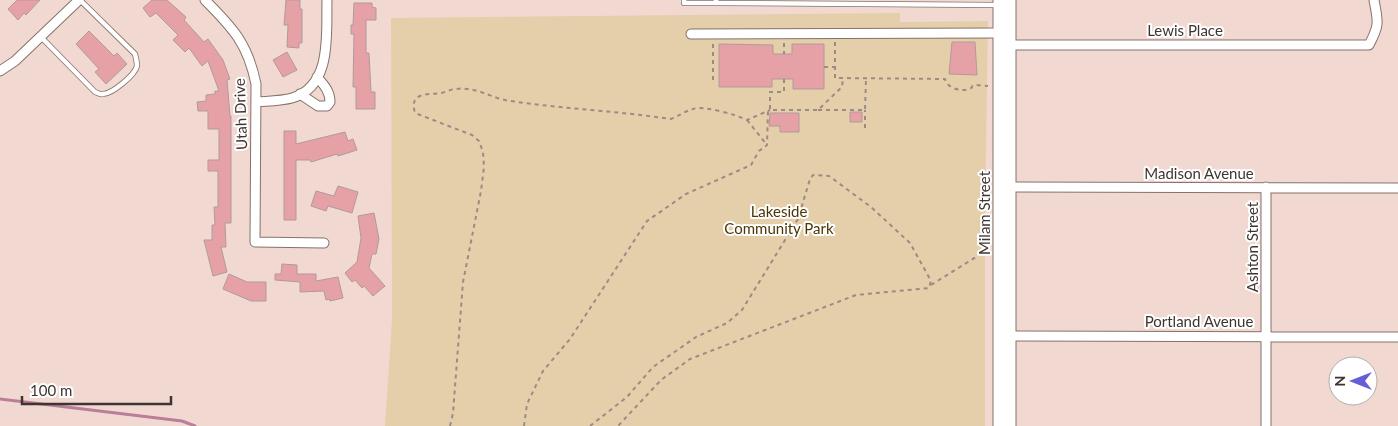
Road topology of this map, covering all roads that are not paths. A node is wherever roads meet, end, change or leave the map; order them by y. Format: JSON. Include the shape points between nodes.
{"nodes":[{"id":1,"x":79,"y":0,"type":"edge"},
{"id":2,"x":205,"y":0,"type":"edge"},
{"id":3,"x":326,"y":0,"type":"edge"},
{"id":4,"x":684,"y":0,"type":"edge"},
{"id":5,"x":1374,"y":0,"type":"edge"},
{"id":6,"x":716,"y":2,"type":"edge"},
{"id":7,"x":779,"y":2,"type":"edge"},
{"id":8,"x":796,"y":2,"type":"edge"},
{"id":9,"x":1003,"y":2,"type":"edge"},
{"id":10,"x":1000,"y":33,"type":"junction"},
{"id":11,"x":691,"y":34,"type":"dead end"},
{"id":12,"x":41,"y":37,"type":"junction"},
{"id":13,"x":1005,"y":45,"type":"junction"},
{"id":14,"x":0,"y":71,"type":"edge"},
{"id":15,"x":317,"y":77,"type":"junction"},
{"id":16,"x":300,"y":94,"type":"junction"},
{"id":17,"x":257,"y":102,"type":"junction"},
{"id":18,"x":1005,"y":187,"type":"junction"},
{"id":19,"x":1266,"y":187,"type":"junction"},
{"id":20,"x":1398,"y":188,"type":"edge"},
{"id":21,"x":324,"y":243,"type":"dead end"},
{"id":22,"x":1005,"y":336,"type":"junction"},
{"id":23,"x":1267,"y":336,"type":"junction"},
{"id":24,"x":1398,"y":337,"type":"edge"},
{"id":25,"x":999,"y":426,"type":"edge"},
{"id":26,"x":1010,"y":426,"type":"edge"},
{"id":27,"x":1266,"y":426,"type":"edge"}],
"edges":[{"from":1,"to":12,"type":"street"},
{"from":1,"to":12,"type":"lane","via":[[134,54],[137,66],[122,84],[103,94],[95,92]]},
{"from":2,"to":17,"type":"street","name":"Utah Drive","via":[[233,29],[247,51]]},
{"from":3,"to":15,"type":"street","via":[[326,47]]},
{"from":4,"to":6,"type":"lane","via":[[684,3]]},
{"from":5,"to":13,"type":"street","name":"Lewis Place","via":[[1378,24],[1369,45]]},
{"from":6,"to":7,"type":"lane"},
{"from":7,"to":8,"type":"lane"},
{"from":8,"to":9,"type":"lane"},
{"from":9,"to":10,"type":"street","name":"Milam Street"},
{"from":9,"to":13,"type":"street","name":"Milam Street"},
{"from":10,"to":11,"type":"street"},
{"from":10,"to":13,"type":"street","name":"Milam Street"},
{"from":12,"to":14,"type":"street"},
{"from":13,"to":18,"type":"street","name":"Milam Street"},
{"from":15,"to":16,"type":"street"},
{"from":15,"to":16,"type":"street","via":[[330,95],[327,106],[318,106]]},
{"from":16,"to":17,"type":"street"},
{"from":17,"to":21,"type":"street","name":"Utah Drive","via":[[255,242]]},
{"from":18,"to":19,"type":"street","name":"Madison Avenue"},
{"from":18,"to":22,"type":"street","name":"Milam Street"},
{"from":19,"to":20,"type":"street","name":"Madison Avenue"},
{"from":19,"to":23,"type":"street","name":"Ashton Street"},
{"from":22,"to":23,"type":"street","name":"Portland Avenue"},
{"from":22,"to":25,"type":"street","name":"Milam Street"},
{"from":22,"to":26,"type":"street","name":"Milam Street"},
{"from":23,"to":24,"type":"street","name":"Portland Avenue"},
{"from":23,"to":27,"type":"street","name":"Ashton Street"}]}
